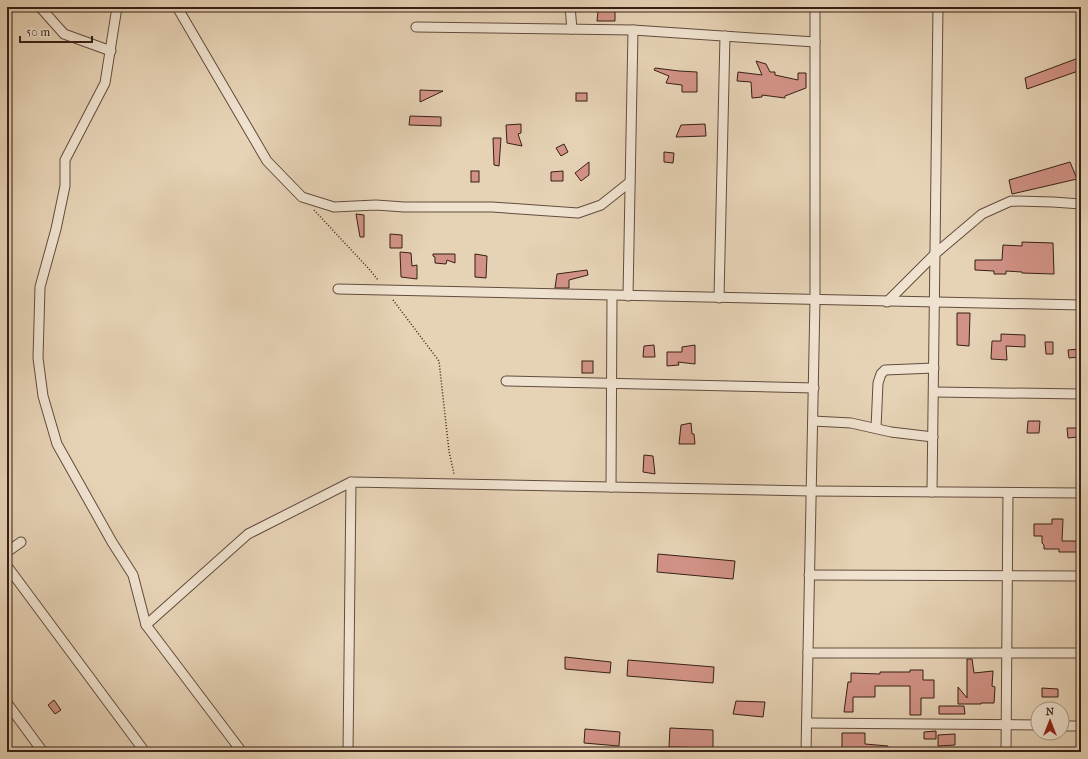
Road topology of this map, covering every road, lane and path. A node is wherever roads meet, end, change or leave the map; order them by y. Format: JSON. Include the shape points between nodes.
{"nodes":[{"id":1,"x":40,"y":7,"type":"edge"},
{"id":2,"x":117,"y":7,"type":"edge"},
{"id":3,"x":177,"y":7,"type":"edge"},
{"id":4,"x":570,"y":7,"type":"edge"},
{"id":5,"x":816,"y":7,"type":"edge"},
{"id":6,"x":938,"y":7,"type":"edge"},
{"id":7,"x":416,"y":27,"type":"dead end"},
{"id":8,"x":572,"y":29,"type":"junction"},
{"id":9,"x":633,"y":30,"type":"junction"},
{"id":10,"x":725,"y":36,"type":"junction"},
{"id":11,"x":815,"y":42,"type":"junction"},
{"id":12,"x":111,"y":51,"type":"junction"},
{"id":13,"x":630,"y":182,"type":"junction"},
{"id":14,"x":302,"y":197,"type":"junction"},
{"id":15,"x":1081,"y":204,"type":"edge"},
{"id":16,"x":936,"y":253,"type":"junction"},
{"id":17,"x":338,"y":289,"type":"dead end"},
{"id":18,"x":386,"y":290,"type":"junction"},
{"id":19,"x":612,"y":296,"type":"junction"},
{"id":20,"x":628,"y":296,"type":"junction"},
{"id":21,"x":719,"y":298,"type":"junction"},
{"id":22,"x":815,"y":300,"type":"junction"},
{"id":23,"x":887,"y":302,"type":"junction"},
{"id":24,"x":935,"y":303,"type":"junction"},
{"id":25,"x":1081,"y":305,"type":"edge"},
{"id":26,"x":934,"y":368,"type":"junction"},
{"id":27,"x":506,"y":381,"type":"dead end"},
{"id":28,"x":611,"y":383,"type":"junction"},
{"id":29,"x":814,"y":388,"type":"junction"},
{"id":30,"x":934,"y":392,"type":"junction"},
{"id":31,"x":1081,"y":394,"type":"edge"},
{"id":32,"x":813,"y":421,"type":"junction"},
{"id":33,"x":876,"y":428,"type":"junction"},
{"id":34,"x":933,"y":437,"type":"junction"},
{"id":35,"x":351,"y":482,"type":"junction"},
{"id":36,"x":456,"y":484,"type":"junction"},
{"id":37,"x":611,"y":487,"type":"junction"},
{"id":38,"x":811,"y":491,"type":"junction"},
{"id":39,"x":932,"y":492,"type":"junction"},
{"id":40,"x":1008,"y":493,"type":"junction"},
{"id":41,"x":1081,"y":493,"type":"edge"},
{"id":42,"x":21,"y":542,"type":"dead end"},
{"id":43,"x":7,"y":552,"type":"edge"},
{"id":44,"x":7,"y":566,"type":"edge"},
{"id":45,"x":809,"y":575,"type":"junction"},
{"id":46,"x":1007,"y":576,"type":"junction"},
{"id":47,"x":1081,"y":576,"type":"edge"},
{"id":48,"x":146,"y":625,"type":"junction"},
{"id":49,"x":808,"y":653,"type":"junction"},
{"id":50,"x":1006,"y":653,"type":"junction"},
{"id":51,"x":1081,"y":653,"type":"edge"},
{"id":52,"x":7,"y":703,"type":"edge"},
{"id":53,"x":807,"y":723,"type":"junction"},
{"id":54,"x":1006,"y":725,"type":"junction"},
{"id":55,"x":1030,"y":726,"type":"edge"},
{"id":56,"x":1070,"y":726,"type":"edge"},
{"id":57,"x":1081,"y":726,"type":"edge"},
{"id":58,"x":40,"y":751,"type":"edge"},
{"id":59,"x":145,"y":752,"type":"edge"},
{"id":60,"x":242,"y":752,"type":"edge"},
{"id":61,"x":348,"y":752,"type":"edge"},
{"id":62,"x":806,"y":752,"type":"edge"},
{"id":63,"x":1006,"y":752,"type":"edge"}],
"edges":[{"from":1,"to":12,"type":"street","via":[[64,34]]},
{"from":2,"to":12,"type":"street"},
{"from":3,"to":14,"type":"street","via":[[267,161]]},
{"from":4,"to":8,"type":"street"},
{"from":5,"to":11,"type":"street"},
{"from":6,"to":16,"type":"street"},
{"from":7,"to":8,"type":"street"},
{"from":8,"to":9,"type":"street"},
{"from":9,"to":10,"type":"street"},
{"from":9,"to":13,"type":"street"},
{"from":10,"to":11,"type":"street"},
{"from":10,"to":21,"type":"street"},
{"from":11,"to":22,"type":"street"},
{"from":12,"to":48,"type":"street","via":[[105,83],[65,160],[65,186],[40,287],[38,358],[43,396],[57,444],[133,575]]},
{"from":13,"to":14,"type":"street","via":[[601,206],[578,213],[492,207],[334,207]]},
{"from":13,"to":20,"type":"street"},
{"from":14,"to":18,"type":"path"},
{"from":15,"to":16,"type":"street","via":[[1011,201],[982,214]]},
{"from":16,"to":23,"type":"street"},
{"from":16,"to":24,"type":"street"},
{"from":17,"to":18,"type":"street"},
{"from":18,"to":19,"type":"street"},
{"from":18,"to":36,"type":"path","via":[[439,361],[449,451]]},
{"from":19,"to":20,"type":"street"},
{"from":19,"to":28,"type":"street"},
{"from":20,"to":21,"type":"street"},
{"from":21,"to":22,"type":"street"},
{"from":22,"to":23,"type":"street"},
{"from":22,"to":29,"type":"street"},
{"from":23,"to":24,"type":"street"},
{"from":24,"to":25,"type":"street"},
{"from":24,"to":26,"type":"street"},
{"from":26,"to":30,"type":"street"},
{"from":26,"to":33,"type":"street","via":[[886,370],[881,374],[878,383]]},
{"from":27,"to":28,"type":"street"},
{"from":28,"to":29,"type":"street"},
{"from":28,"to":37,"type":"street"},
{"from":29,"to":32,"type":"street"},
{"from":30,"to":31,"type":"street"},
{"from":30,"to":34,"type":"street"},
{"from":32,"to":33,"type":"street","via":[[851,423]]},
{"from":32,"to":38,"type":"street"},
{"from":33,"to":34,"type":"street"},
{"from":34,"to":39,"type":"street"},
{"from":35,"to":36,"type":"street"},
{"from":35,"to":48,"type":"street","via":[[248,534]]},
{"from":35,"to":61,"type":"street"},
{"from":36,"to":37,"type":"street"},
{"from":37,"to":38,"type":"street"},
{"from":38,"to":39,"type":"street"},
{"from":38,"to":45,"type":"street"},
{"from":39,"to":40,"type":"street"},
{"from":40,"to":41,"type":"street"},
{"from":40,"to":46,"type":"street"},
{"from":42,"to":43,"type":"street"},
{"from":44,"to":59,"type":"street"},
{"from":45,"to":46,"type":"street"},
{"from":45,"to":49,"type":"street"},
{"from":46,"to":47,"type":"street"},
{"from":46,"to":50,"type":"street"},
{"from":48,"to":60,"type":"street"},
{"from":49,"to":50,"type":"street"},
{"from":49,"to":53,"type":"street"},
{"from":50,"to":51,"type":"street"},
{"from":50,"to":54,"type":"street"},
{"from":52,"to":58,"type":"street"},
{"from":53,"to":54,"type":"street"},
{"from":53,"to":62,"type":"street"},
{"from":54,"to":55,"type":"street"},
{"from":54,"to":63,"type":"street"},
{"from":56,"to":57,"type":"street"}]}
